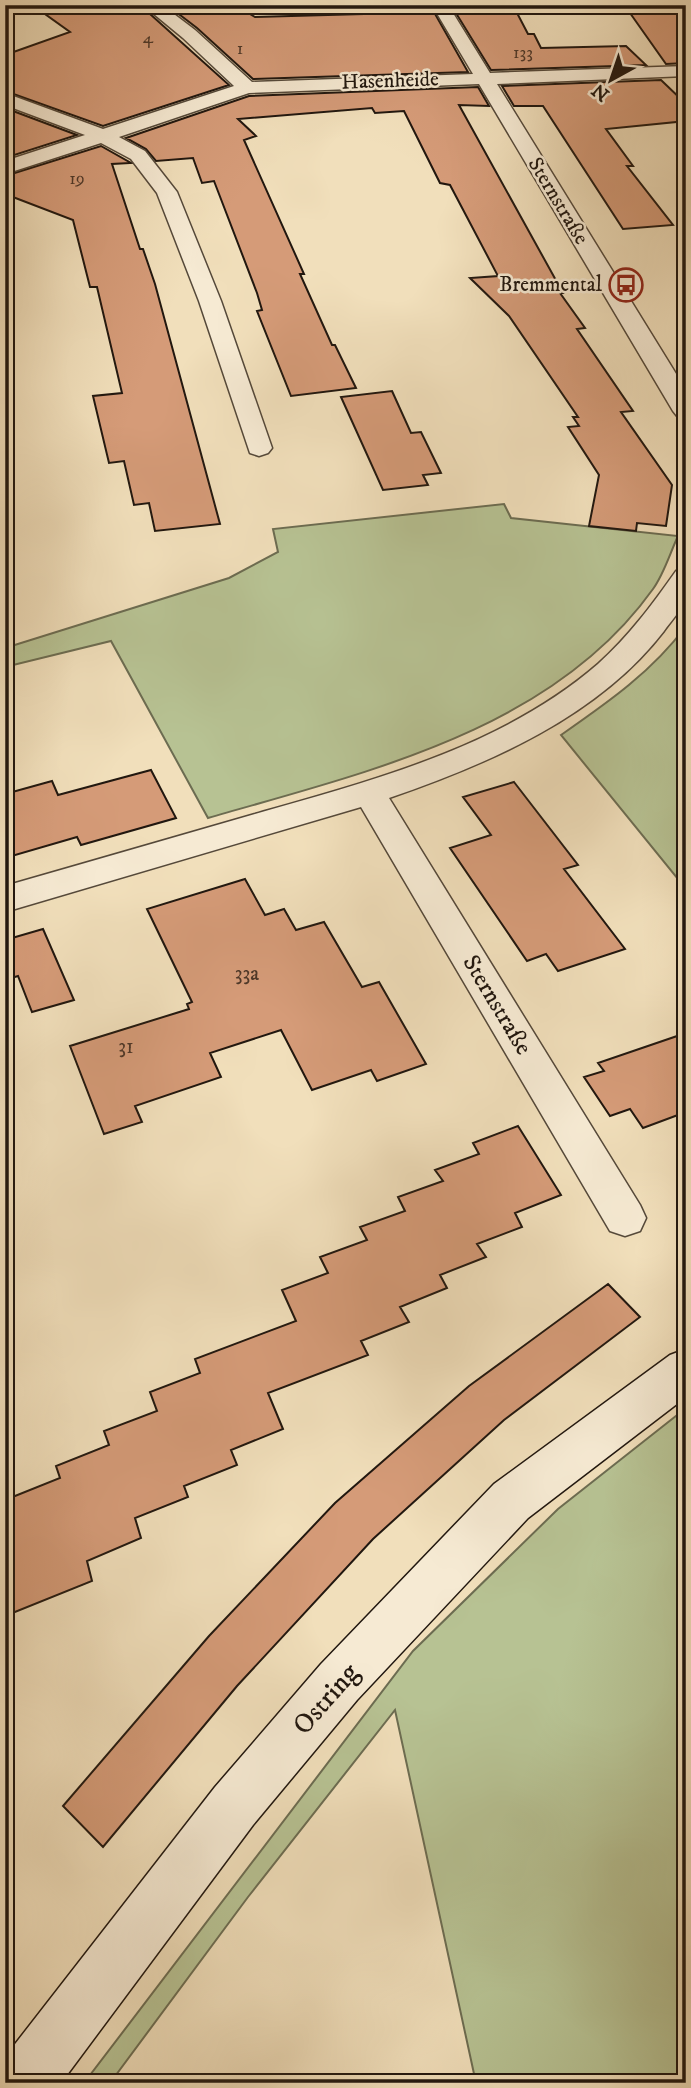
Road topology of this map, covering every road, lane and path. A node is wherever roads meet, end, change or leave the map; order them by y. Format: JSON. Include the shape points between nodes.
{"nodes":[{"id":1,"x":151,"y":5,"type":"edge"},
{"id":2,"x":440,"y":5,"type":"edge"},
{"id":3,"x":686,"y":71,"type":"edge"},
{"id":4,"x":484,"y":78,"type":"junction"},
{"id":5,"x":247,"y":88,"type":"junction"},
{"id":6,"x":5,"y":98,"type":"edge"},
{"id":7,"x":101,"y":135,"type":"junction"},
{"id":8,"x":5,"y":168,"type":"edge"},
{"id":9,"x":683,"y":400,"type":"edge"},
{"id":10,"x":259,"y":448,"type":"dead end"},
{"id":11,"x":686,"y":576,"type":"edge"},
{"id":12,"x":369,"y":793,"type":"junction"},
{"id":13,"x":5,"y":899,"type":"edge"},
{"id":14,"x":625,"y":1218,"type":"dead end"},
{"id":15,"x":686,"y":1370,"type":"edge"},
{"id":16,"x":23,"y":2083,"type":"edge"}],
"edges":[{"from":1,"to":5,"type":"street"},
{"from":2,"to":4,"type":"street","name":"Sternstraße"},
{"from":3,"to":4,"type":"street","name":"Hasenheide"},
{"from":4,"to":5,"type":"street","name":"Hasenheide"},
{"from":4,"to":9,"type":"street","name":"Sternstraße"},
{"from":5,"to":7,"type":"street","name":"Hasenheide"},
{"from":6,"to":7,"type":"street"},
{"from":7,"to":8,"type":"street","name":"Hasenheide"},
{"from":7,"to":10,"type":"street","via":[[138,155],[167,192],[210,301]]},
{"from":11,"to":12,"type":"street","via":[[635,645],[564,703],[475,753]]},
{"from":12,"to":13,"type":"street"},
{"from":12,"to":14,"type":"street","name":"Sternstraße"},
{"from":15,"to":16,"type":"street","name":"Ostring","via":[[511,1501],[339,1682],[234,1806]]}]}
